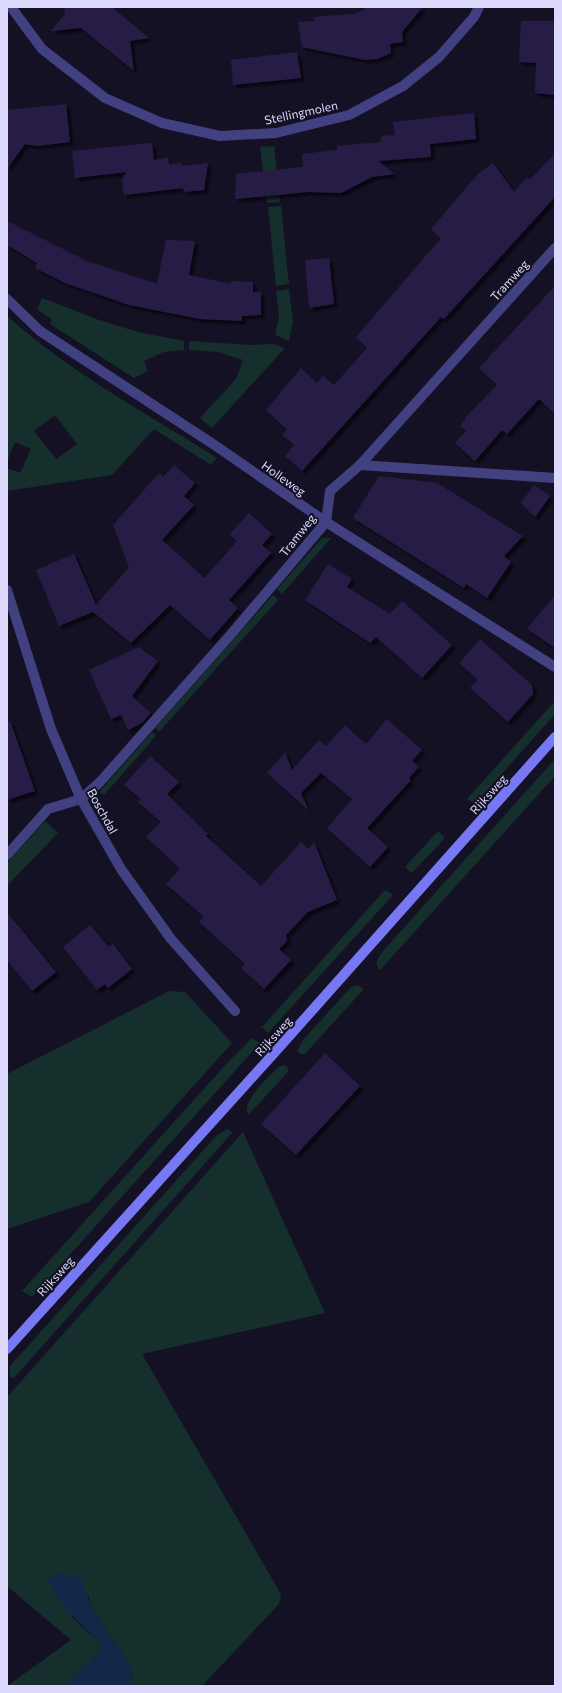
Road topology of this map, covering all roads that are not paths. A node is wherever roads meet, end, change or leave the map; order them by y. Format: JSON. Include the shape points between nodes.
{"nodes":[{"id":1,"x":11,"y":7,"type":"edge"},
{"id":2,"x":478,"y":7,"type":"edge"},
{"id":3,"x":555,"y":248,"type":"edge"},
{"id":4,"x":7,"y":298,"type":"edge"},
{"id":5,"x":360,"y":465,"type":"junction"},
{"id":6,"x":555,"y":478,"type":"edge"},
{"id":7,"x":326,"y":522,"type":"junction"},
{"id":8,"x":7,"y":590,"type":"edge"},
{"id":9,"x":555,"y":667,"type":"edge"},
{"id":10,"x":555,"y":737,"type":"edge"},
{"id":11,"x":81,"y":799,"type":"junction"},
{"id":12,"x":7,"y":855,"type":"edge"},
{"id":13,"x":235,"y":1011,"type":"dead end"},
{"id":14,"x":7,"y":1349,"type":"edge"}],
"edges":[{"from":1,"to":2,"type":"street","name":"Stellingmolen","via":[[42,49],[105,98],[162,123],[220,136],[276,133],[349,115],[403,86],[439,58],[474,17]]},
{"from":3,"to":5,"type":"street","name":"Tramweg"},
{"from":4,"to":7,"type":"street","name":"Holleweg","via":[[40,331],[213,444]]},
{"from":5,"to":6,"type":"street"},
{"from":5,"to":7,"type":"street","name":"Tramweg","via":[[330,492]]},
{"from":7,"to":9,"type":"street","name":"Holleweg"},
{"from":7,"to":11,"type":"street","name":"Tramweg","via":[[234,632],[100,782]]},
{"from":8,"to":11,"type":"street","name":"Boschdal","via":[[51,729]]},
{"from":10,"to":14,"type":"main road","name":"Rijksweg"},
{"from":11,"to":12,"type":"street","via":[[48,809]]},
{"from":11,"to":13,"type":"street","name":"Boschdal","via":[[121,869],[171,938]]}]}
